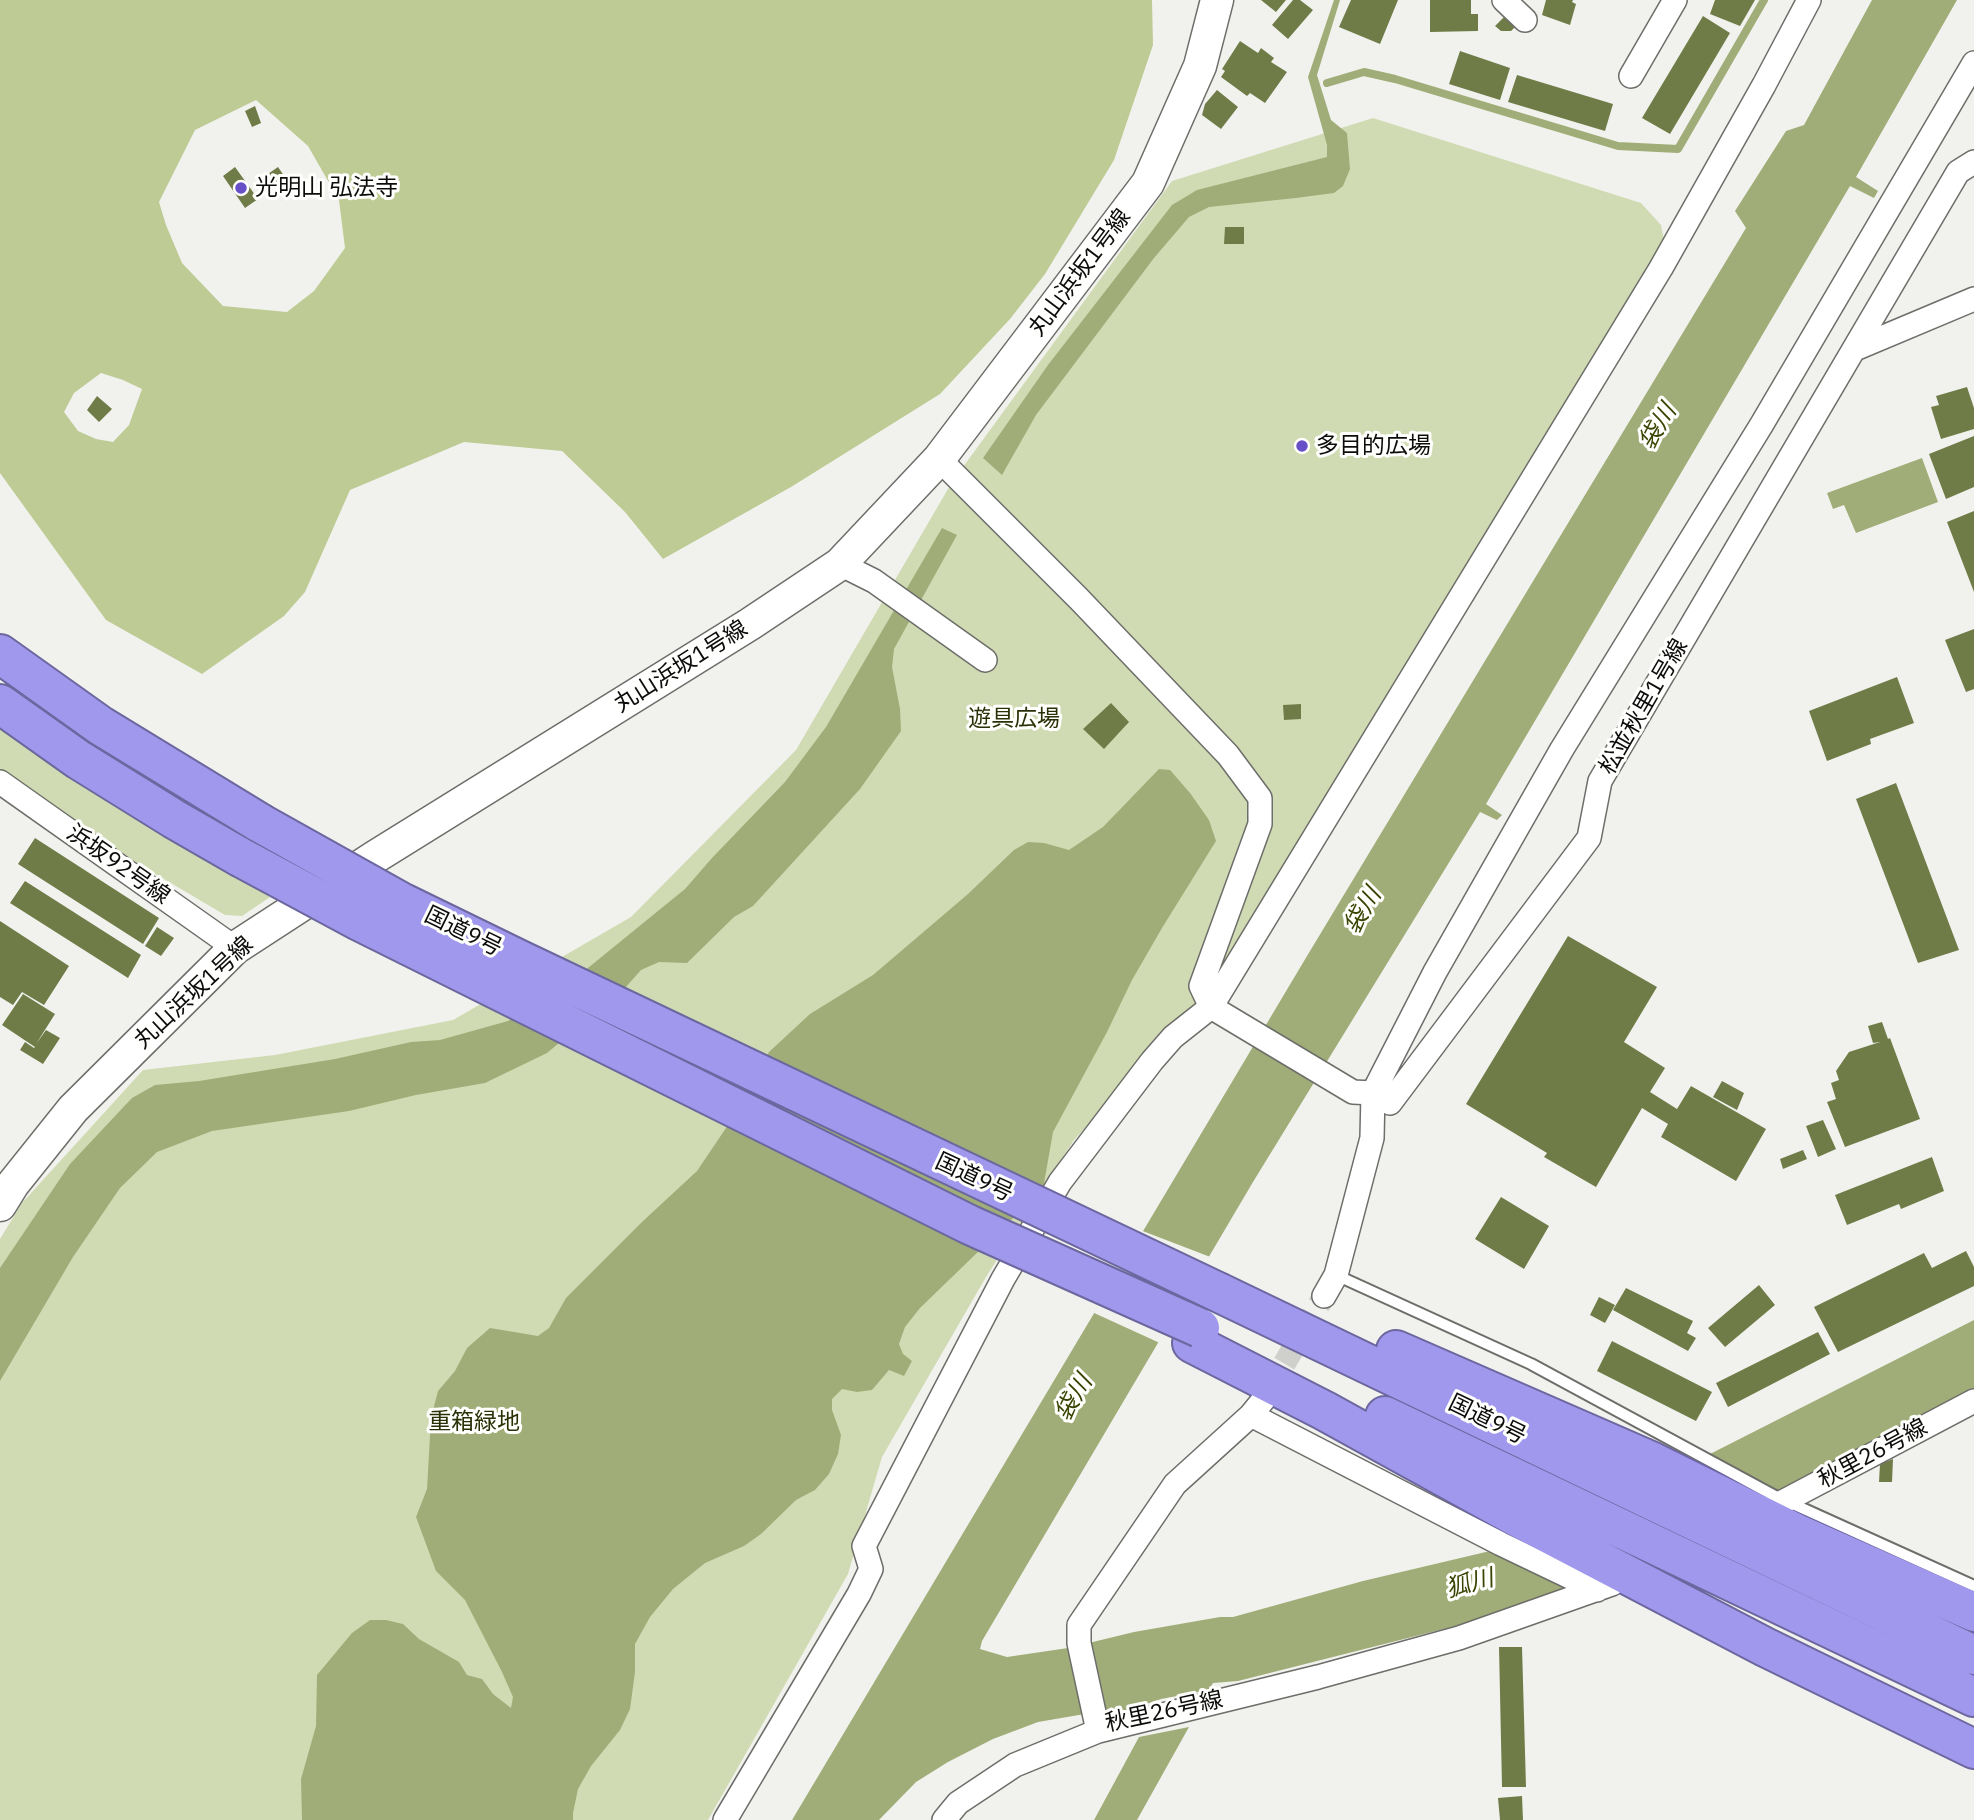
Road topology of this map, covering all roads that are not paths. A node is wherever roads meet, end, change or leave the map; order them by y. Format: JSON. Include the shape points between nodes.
{"nodes":[{"id":1,"x":1217,"y":0,"type":"edge"},
{"id":2,"x":1504,"y":0,"type":"edge"},
{"id":3,"x":1809,"y":0,"type":"edge"},
{"id":4,"x":1674,"y":2,"type":"edge"},
{"id":5,"x":1525,"y":20,"type":"dead end"},
{"id":6,"x":1974,"y":63,"type":"edge"},
{"id":7,"x":1631,"y":76,"type":"dead end"},
{"id":8,"x":1974,"y":162,"type":"edge"},
{"id":9,"x":1974,"y":299,"type":"edge"},
{"id":10,"x":1855,"y":349,"type":"junction"},
{"id":11,"x":939,"y":459,"type":"junction"},
{"id":12,"x":839,"y":564,"type":"junction"},
{"id":13,"x":0,"y":654,"type":"edge"},
{"id":14,"x":985,"y":660,"type":"dead end"},
{"id":15,"x":0,"y":704,"type":"edge"},
{"id":16,"x":0,"y":782,"type":"edge"},
{"id":17,"x":235,"y":948,"type":"junction"},
{"id":18,"x":1217,"y":1011,"type":"junction"},
{"id":19,"x":1363,"y":1092,"type":"junction"},
{"id":20,"x":0,"y":1205,"type":"edge"},
{"id":21,"x":1336,"y":1275,"type":"junction"},
{"id":22,"x":1223,"y":1285,"type":"junction"},
{"id":23,"x":1324,"y":1297,"type":"tunnel mouth"},
{"id":24,"x":1196,"y":1335,"type":"junction"},
{"id":25,"x":1974,"y":1401,"type":"edge"},
{"id":26,"x":1771,"y":1503,"type":"junction"},
{"id":27,"x":1513,"y":1533,"type":"junction"},
{"id":28,"x":1603,"y":1582,"type":"junction"},
{"id":29,"x":1974,"y":1586,"type":"edge"},
{"id":30,"x":1974,"y":1612,"type":"edge"},
{"id":31,"x":1974,"y":1655,"type":"edge"},
{"id":32,"x":1974,"y":1697,"type":"edge"},
{"id":33,"x":1096,"y":1722,"type":"junction"},
{"id":34,"x":1974,"y":1749,"type":"edge"},
{"id":35,"x":725,"y":1820,"type":"edge"},
{"id":36,"x":944,"y":1820,"type":"edge"}],
"edges":[{"from":1,"to":11,"type":"street","name":"丸山浜坂1号線","via":[[1200,66],[1148,183]]},
{"from":2,"to":5,"type":"street"},
{"from":3,"to":18,"type":"street","via":[[1661,268]]},
{"from":4,"to":7,"type":"street"},
{"from":6,"to":19,"type":"street","via":[[1762,424],[1562,749]]},
{"from":8,"to":10,"type":"street","name":"松並秋里1号線","via":[[1958,172]]},
{"from":9,"to":10,"type":"street"},
{"from":10,"to":19,"type":"street","name":"松並秋里1号線","via":[[1600,781],[1589,838],[1390,1103]]},
{"from":11,"to":12,"type":"street","name":"丸山浜坂1号線"},
{"from":11,"to":18,"type":"street","via":[[1219,745],[1260,799],[1261,824],[1201,986]]},
{"from":12,"to":14,"type":"street","via":[[874,581]]},
{"from":12,"to":17,"type":"street","name":"丸山浜坂1号線"},
{"from":13,"to":22,"type":"highway","name":"国道9号","bridge":true,"via":[[101,726],[260,823],[415,909],[988,1184]]},
{"from":15,"to":24,"type":"highway","name":"国道9号","bridge":true,"via":[[174,819],[370,926]]},
{"from":16,"to":17,"type":"street","name":"浜坂92号線"},
{"from":17,"to":20,"type":"street","name":"丸山浜坂1号線","via":[[73,1109]]},
{"from":18,"to":19,"type":"street"},
{"from":18,"to":35,"type":"street","via":[[1173,1037],[1060,1182],[1003,1279],[864,1546],[871,1569],[859,1594]]},
{"from":19,"to":21,"type":"street","via":[[1373,1139]]},
{"from":21,"to":23,"type":"street"},
{"from":21,"to":26,"type":"lane","via":[[1531,1364],[1693,1451]]},
{"from":22,"to":26,"type":"highway","via":[[1653,1462]]},
{"from":22,"to":31,"type":"highway","name":"国道9号","via":[[1612,1481]]},
{"from":24,"to":27,"type":"highway","via":[[1336,1417]]},
{"from":24,"to":32,"type":"highway","name":"国道9号","via":[[1567,1502]]},
{"from":25,"to":26,"type":"street","name":"秋里26号線"},
{"from":26,"to":29,"type":"lane"},
{"from":26,"to":30,"type":"highway","via":[[1857,1561]]},
{"from":27,"to":28,"type":"highway"},
{"from":27,"to":33,"type":"street","name":"秋里26号線","via":[[1257,1407],[1175,1484],[1079,1625]]},
{"from":28,"to":33,"type":"street","name":"秋里26号線","via":[[1459,1638],[1318,1677]]},
{"from":28,"to":34,"type":"highway","via":[[1765,1647]]},
{"from":33,"to":36,"type":"street","via":[[1015,1765],[958,1803]]}]}
